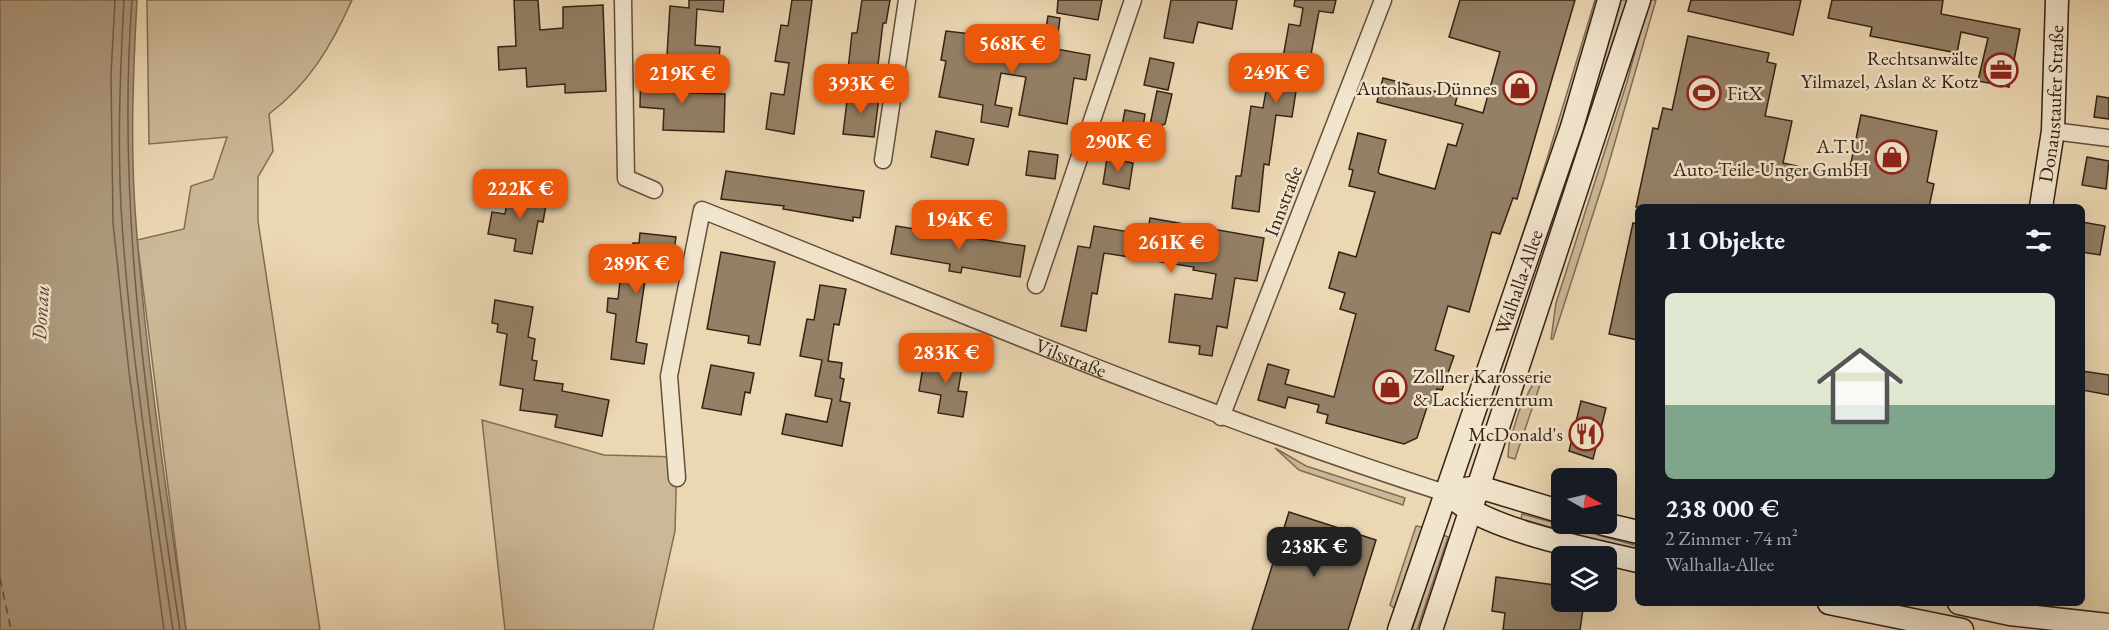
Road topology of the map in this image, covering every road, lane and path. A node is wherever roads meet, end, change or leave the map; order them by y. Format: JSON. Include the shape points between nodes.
{"nodes":[{"id":1,"x":623,"y":0,"type":"edge"},
{"id":2,"x":907,"y":0,"type":"edge"},
{"id":3,"x":1133,"y":0,"type":"edge"},
{"id":4,"x":1383,"y":0,"type":"edge"},
{"id":5,"x":1609,"y":0,"type":"edge"},
{"id":6,"x":1639,"y":0,"type":"edge"},
{"id":7,"x":2057,"y":0,"type":"edge"},
{"id":8,"x":2053,"y":131,"type":"junction"},
{"id":9,"x":2109,"y":138,"type":"edge"},
{"id":10,"x":883,"y":160,"type":"dead end"},
{"id":11,"x":654,"y":190,"type":"dead end"},
{"id":12,"x":2042,"y":204,"type":"edge"},
{"id":13,"x":1036,"y":285,"type":"dead end"},
{"id":14,"x":1221,"y":417,"type":"junction"},
{"id":15,"x":677,"y":478,"type":"dead end"},
{"id":16,"x":1479,"y":487,"type":"junction"},
{"id":17,"x":1445,"y":493,"type":"junction"},
{"id":18,"x":1551,"y":509,"type":"edge"},
{"id":19,"x":1470,"y":512,"type":"junction"},
{"id":20,"x":1617,"y":527,"type":"edge"},
{"id":21,"x":1635,"y":531,"type":"edge"},
{"id":22,"x":1635,"y":560,"type":"edge"},
{"id":23,"x":1844,"y":606,"type":"edge"},
{"id":24,"x":1971,"y":606,"type":"edge"},
{"id":25,"x":1979,"y":606,"type":"edge"},
{"id":26,"x":2109,"y":625,"type":"edge"},
{"id":27,"x":1399,"y":630,"type":"edge"},
{"id":28,"x":1431,"y":630,"type":"edge"},
{"id":29,"x":1962,"y":630,"type":"edge"},
{"id":30,"x":1976,"y":630,"type":"edge"}],
"edges":[{"from":1,"to":11,"type":"street","via":[[626,178]]},
{"from":2,"to":10,"type":"street"},
{"from":3,"to":13,"type":"street"},
{"from":4,"to":14,"type":"street","name":"Innstraße"},
{"from":5,"to":17,"type":"main road","name":"Walhalla-Allee","via":[[1566,147]]},
{"from":6,"to":16,"type":"main road","name":"Walhalla-Allee"},
{"from":7,"to":8,"type":"main road","name":"Donaustaufer Straße"},
{"from":8,"to":9,"type":"street"},
{"from":8,"to":12,"type":"main road","name":"Donaustaufer Straße"},
{"from":14,"to":15,"type":"street","name":"Vilsstraße","via":[[702,210],[669,376]]},
{"from":14,"to":17,"type":"street","name":"Vilsstraße"},
{"from":16,"to":17,"type":"main road","name":"Vilsstraße"},
{"from":16,"to":18,"type":"main road","name":"Vilsstraße"},
{"from":16,"to":19,"type":"main road","name":"Walhalla-Allee"},
{"from":17,"to":19,"type":"main road","name":"Vilsstraße"},
{"from":17,"to":27,"type":"main road","name":"Walhalla-Allee"},
{"from":19,"to":22,"type":"main road","name":"Vilsstraße"},
{"from":19,"to":28,"type":"main road","name":"Walhalla-Allee"},
{"from":20,"to":21,"type":"main road"},
{"from":23,"to":29,"type":"main road"},
{"from":24,"to":30,"type":"main road"},
{"from":25,"to":26,"type":"main road","via":[[2010,614]]}]}
